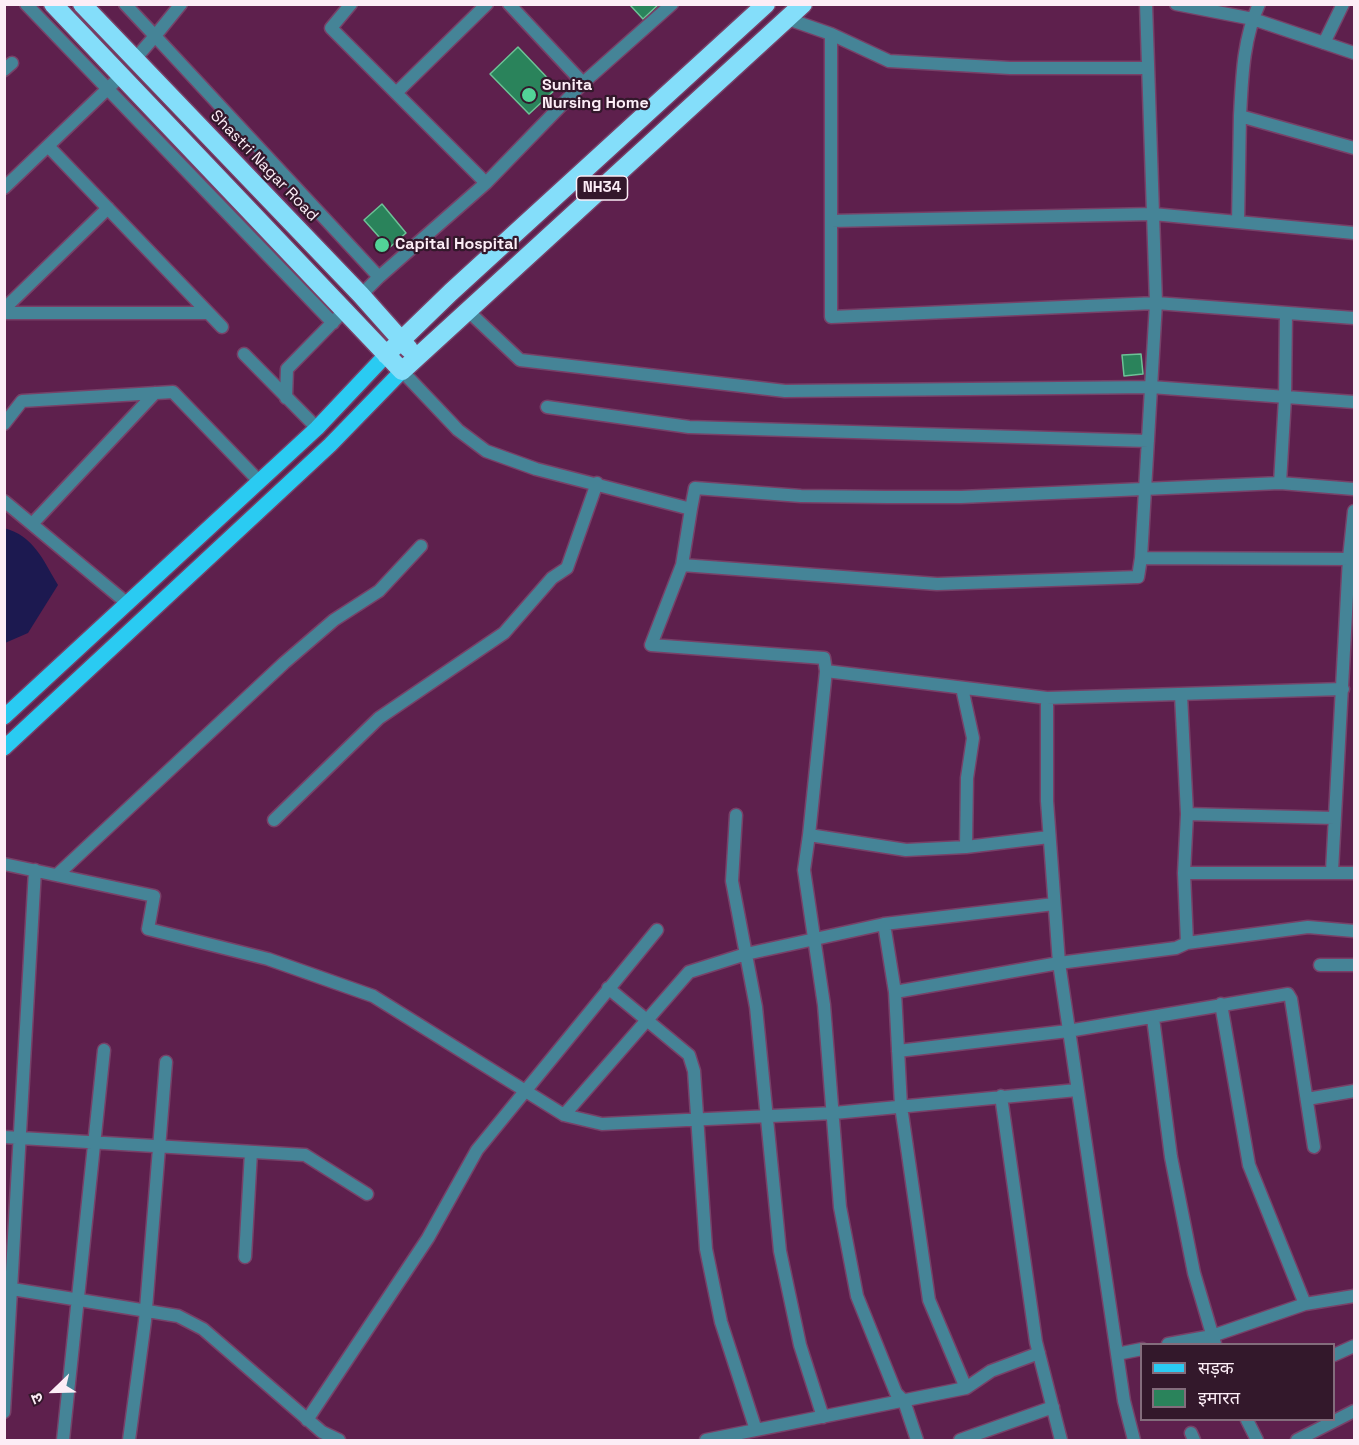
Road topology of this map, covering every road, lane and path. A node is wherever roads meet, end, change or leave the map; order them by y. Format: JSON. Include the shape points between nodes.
{"nodes":[{"id":1,"x":27,"y":4,"type":"edge"},
{"id":2,"x":53,"y":4,"type":"edge"},
{"id":3,"x":82,"y":4,"type":"edge"},
{"id":4,"x":125,"y":4,"type":"edge"},
{"id":5,"x":181,"y":4,"type":"edge"},
{"id":6,"x":351,"y":4,"type":"edge"},
{"id":7,"x":487,"y":4,"type":"edge"},
{"id":8,"x":509,"y":4,"type":"edge"},
{"id":9,"x":672,"y":4,"type":"edge"},
{"id":10,"x":766,"y":4,"type":"edge"},
{"id":11,"x":803,"y":4,"type":"edge"},
{"id":12,"x":1146,"y":4,"type":"edge"},
{"id":13,"x":1176,"y":4,"type":"edge"},
{"id":14,"x":1260,"y":4,"type":"edge"},
{"id":15,"x":1343,"y":4,"type":"edge"},
{"id":16,"x":788,"y":19,"type":"junction"},
{"id":17,"x":1253,"y":19,"type":"junction"},
{"id":18,"x":831,"y":34,"type":"junction"},
{"id":19,"x":155,"y":36,"type":"junction"},
{"id":20,"x":1324,"y":43,"type":"junction"},
{"id":21,"x":1354,"y":53,"type":"edge"},
{"id":22,"x":135,"y":59,"type":"junction"},
{"id":23,"x":1148,"y":68,"type":"junction"},
{"id":24,"x":695,"y":69,"type":"junction"},
{"id":25,"x":122,"y":75,"type":"junction"},
{"id":26,"x":584,"y":83,"type":"junction"},
{"id":27,"x":713,"y":87,"type":"junction"},
{"id":28,"x":108,"y":88,"type":"junction"},
{"id":29,"x":396,"y":93,"type":"junction"},
{"id":30,"x":1240,"y":116,"type":"junction"},
{"id":31,"x":620,"y":137,"type":"junction"},
{"id":32,"x":48,"y":146,"type":"junction"},
{"id":33,"x":1354,"y":148,"type":"edge"},
{"id":34,"x":638,"y":155,"type":"junction"},
{"id":35,"x":486,"y":183,"type":"junction"},
{"id":36,"x":4,"y":188,"type":"edge"},
{"id":37,"x":108,"y":208,"type":"junction"},
{"id":38,"x":542,"y":209,"type":"junction"},
{"id":39,"x":1153,"y":214,"type":"junction"},
{"id":40,"x":831,"y":221,"type":"junction"},
{"id":41,"x":1238,"y":222,"type":"junction"},
{"id":42,"x":558,"y":228,"type":"junction"},
{"id":43,"x":1354,"y":233,"type":"edge"},
{"id":44,"x":379,"y":277,"type":"junction"},
{"id":45,"x":361,"y":295,"type":"junction"},
{"id":46,"x":1156,"y":303,"type":"junction"},
{"id":47,"x":467,"y":310,"type":"junction"},
{"id":48,"x":4,"y":311,"type":"edge"},
{"id":49,"x":208,"y":313,"type":"junction"},
{"id":50,"x":1286,"y":313,"type":"junction"},
{"id":51,"x":338,"y":317,"type":"junction"},
{"id":52,"x":1354,"y":318,"type":"edge"},
{"id":53,"x":222,"y":327,"type":"dead end"},
{"id":54,"x":402,"y":341,"type":"junction"},
{"id":55,"x":244,"y":354,"type":"dead end"},
{"id":56,"x":386,"y":355,"type":"junction"},
{"id":57,"x":417,"y":357,"type":"junction"},
{"id":58,"x":402,"y":371,"type":"junction"},
{"id":59,"x":1151,"y":387,"type":"junction"},
{"id":60,"x":155,"y":393,"type":"junction"},
{"id":61,"x":285,"y":398,"type":"junction"},
{"id":62,"x":1285,"y":398,"type":"junction"},
{"id":63,"x":1354,"y":402,"type":"edge"},
{"id":64,"x":547,"y":407,"type":"dead end"},
{"id":65,"x":4,"y":424,"type":"edge"},
{"id":66,"x":317,"y":428,"type":"junction"},
{"id":67,"x":1148,"y":441,"type":"junction"},
{"id":68,"x":258,"y":480,"type":"junction"},
{"id":69,"x":597,"y":483,"type":"junction"},
{"id":70,"x":1280,"y":483,"type":"junction"},
{"id":71,"x":1145,"y":488,"type":"junction"},
{"id":72,"x":1354,"y":489,"type":"edge"},
{"id":73,"x":4,"y":501,"type":"edge"},
{"id":74,"x":691,"y":509,"type":"junction"},
{"id":75,"x":1354,"y":511,"type":"edge"},
{"id":76,"x":32,"y":524,"type":"junction"},
{"id":77,"x":422,"y":546,"type":"dead end"},
{"id":78,"x":1141,"y":558,"type":"junction"},
{"id":79,"x":1352,"y":559,"type":"edge"},
{"id":80,"x":682,"y":565,"type":"junction"},
{"id":81,"x":128,"y":604,"type":"junction"},
{"id":82,"x":826,"y":671,"type":"junction"},
{"id":83,"x":962,"y":688,"type":"junction"},
{"id":84,"x":1343,"y":689,"type":"junction"},
{"id":85,"x":1181,"y":695,"type":"junction"},
{"id":86,"x":1047,"y":698,"type":"junction"},
{"id":87,"x":4,"y":717,"type":"edge"},
{"id":88,"x":4,"y":748,"type":"edge"},
{"id":89,"x":1187,"y":814,"type":"junction"},
{"id":90,"x":736,"y":815,"type":"dead end"},
{"id":91,"x":1334,"y":818,"type":"junction"},
{"id":92,"x":274,"y":820,"type":"dead end"},
{"id":93,"x":809,"y":835,"type":"junction"},
{"id":94,"x":1049,"y":837,"type":"junction"},
{"id":95,"x":966,"y":847,"type":"junction"},
{"id":96,"x":4,"y":864,"type":"edge"},
{"id":97,"x":35,"y":870,"type":"junction"},
{"id":98,"x":1332,"y":871,"type":"junction"},
{"id":99,"x":1184,"y":873,"type":"junction"},
{"id":100,"x":1354,"y":873,"type":"edge"},
{"id":101,"x":57,"y":875,"type":"junction"},
{"id":102,"x":1054,"y":904,"type":"junction"},
{"id":103,"x":884,"y":924,"type":"junction"},
{"id":104,"x":657,"y":930,"type":"dead end"},
{"id":105,"x":1354,"y":931,"type":"edge"},
{"id":106,"x":812,"y":938,"type":"junction"},
{"id":107,"x":1187,"y":944,"type":"junction"},
{"id":108,"x":746,"y":954,"type":"junction"},
{"id":109,"x":1059,"y":963,"type":"junction"},
{"id":110,"x":1320,"y":965,"type":"dead end"},
{"id":111,"x":1354,"y":965,"type":"edge"},
{"id":112,"x":608,"y":988,"type":"junction"},
{"id":113,"x":895,"y":992,"type":"junction"},
{"id":114,"x":1221,"y":1004,"type":"junction"},
{"id":115,"x":647,"y":1018,"type":"junction"},
{"id":116,"x":1153,"y":1018,"type":"junction"},
{"id":117,"x":1068,"y":1030,"type":"junction"},
{"id":118,"x":104,"y":1050,"type":"dead end"},
{"id":119,"x":897,"y":1051,"type":"junction"},
{"id":120,"x":166,"y":1062,"type":"dead end"},
{"id":121,"x":524,"y":1090,"type":"junction"},
{"id":122,"x":1077,"y":1090,"type":"junction"},
{"id":123,"x":1354,"y":1091,"type":"edge"},
{"id":124,"x":1001,"y":1096,"type":"junction"},
{"id":125,"x":1307,"y":1099,"type":"junction"},
{"id":126,"x":901,"y":1106,"type":"junction"},
{"id":127,"x":834,"y":1113,"type":"junction"},
{"id":128,"x":564,"y":1115,"type":"junction"},
{"id":129,"x":765,"y":1116,"type":"junction"},
{"id":130,"x":697,"y":1119,"type":"junction"},
{"id":131,"x":4,"y":1137,"type":"edge"},
{"id":132,"x":20,"y":1138,"type":"junction"},
{"id":133,"x":94,"y":1142,"type":"junction"},
{"id":134,"x":159,"y":1146,"type":"junction"},
{"id":135,"x":1314,"y":1147,"type":"dead end"},
{"id":136,"x":251,"y":1152,"type":"junction"},
{"id":137,"x":367,"y":1194,"type":"dead end"},
{"id":138,"x":245,"y":1257,"type":"dead end"},
{"id":139,"x":8,"y":1288,"type":"edge"},
{"id":140,"x":1354,"y":1296,"type":"edge"},
{"id":141,"x":78,"y":1300,"type":"junction"},
{"id":142,"x":1305,"y":1304,"type":"junction"},
{"id":143,"x":146,"y":1310,"type":"junction"},
{"id":144,"x":1214,"y":1340,"type":"edge"},
{"id":145,"x":1180,"y":1343,"type":"edge"},
{"id":146,"x":1354,"y":1346,"type":"edge"},
{"id":147,"x":1140,"y":1350,"type":"edge"},
{"id":148,"x":1039,"y":1353,"type":"junction"},
{"id":149,"x":1117,"y":1354,"type":"junction"},
{"id":150,"x":1335,"y":1355,"type":"edge"},
{"id":151,"x":966,"y":1388,"type":"junction"},
{"id":152,"x":904,"y":1401,"type":"junction"},
{"id":153,"x":1053,"y":1407,"type":"junction"},
{"id":154,"x":1354,"y":1410,"type":"edge"},
{"id":155,"x":4,"y":1412,"type":"edge"},
{"id":156,"x":823,"y":1417,"type":"junction"},
{"id":157,"x":307,"y":1420,"type":"junction"},
{"id":158,"x":1335,"y":1420,"type":"edge"},
{"id":159,"x":1248,"y":1421,"type":"edge"},
{"id":160,"x":1333,"y":1421,"type":"edge"},
{"id":161,"x":756,"y":1430,"type":"junction"},
{"id":162,"x":318,"y":1436,"type":"edge"},
{"id":163,"x":63,"y":1440,"type":"edge"},
{"id":164,"x":129,"y":1440,"type":"edge"},
{"id":165,"x":339,"y":1440,"type":"edge"},
{"id":166,"x":706,"y":1440,"type":"edge"},
{"id":167,"x":917,"y":1440,"type":"edge"},
{"id":168,"x":960,"y":1440,"type":"edge"},
{"id":169,"x":1061,"y":1440,"type":"edge"},
{"id":170,"x":1134,"y":1440,"type":"edge"},
{"id":171,"x":1257,"y":1440,"type":"edge"},
{"id":172,"x":1297,"y":1440,"type":"edge"}],
"edges":[{"from":1,"to":28,"type":"street"},
{"from":2,"to":25,"type":"highway"},
{"from":3,"to":22,"type":"highway","name":"Shastri Nagar Road"},
{"from":4,"to":19,"type":"street"},
{"from":5,"to":19,"type":"street"},
{"from":6,"to":29,"type":"street","via":[[331,28]]},
{"from":7,"to":29,"type":"street"},
{"from":8,"to":26,"type":"street"},
{"from":9,"to":26,"type":"street"},
{"from":10,"to":24,"type":"highway","number":"NH34"},
{"from":11,"to":16,"type":"highway","name":"NH34","number":"NH34"},
{"from":12,"to":23,"type":"street"},
{"from":13,"to":17,"type":"street"},
{"from":14,"to":17,"type":"street"},
{"from":15,"to":20,"type":"street"},
{"from":16,"to":18,"type":"street"},
{"from":16,"to":27,"type":"highway","name":"NH34","number":"NH34"},
{"from":17,"to":20,"type":"street"},
{"from":17,"to":30,"type":"street","via":[[1243,65]]},
{"from":18,"to":23,"type":"street","via":[[889,61],[1010,68]]},
{"from":18,"to":40,"type":"street"},
{"from":19,"to":22,"type":"street"},
{"from":19,"to":44,"type":"street"},
{"from":20,"to":21,"type":"street"},
{"from":22,"to":45,"type":"highway","name":"Shastri Nagar Road"},
{"from":23,"to":39,"type":"street"},
{"from":24,"to":27,"type":"highway"},
{"from":24,"to":31,"type":"highway","number":"NH34"},
{"from":25,"to":28,"type":"street"},
{"from":25,"to":51,"type":"highway"},
{"from":26,"to":35,"type":"street"},
{"from":27,"to":34,"type":"highway","name":"NH34","number":"NH34"},
{"from":28,"to":32,"type":"street"},
{"from":28,"to":51,"type":"street"},
{"from":29,"to":35,"type":"street"},
{"from":30,"to":33,"type":"street"},
{"from":30,"to":41,"type":"street"},
{"from":31,"to":34,"type":"highway"},
{"from":31,"to":38,"type":"highway","number":"NH34"},
{"from":32,"to":36,"type":"street"},
{"from":32,"to":37,"type":"street"},
{"from":34,"to":42,"type":"highway","name":"NH34","number":"NH34"},
{"from":35,"to":44,"type":"street"},
{"from":37,"to":48,"type":"street"},
{"from":37,"to":49,"type":"street"},
{"from":38,"to":42,"type":"highway"},
{"from":38,"to":54,"type":"highway","number":"NH34"},
{"from":39,"to":40,"type":"street"},
{"from":39,"to":41,"type":"street"},
{"from":39,"to":46,"type":"street"},
{"from":40,"to":46,"type":"street","via":[[831,317]]},
{"from":41,"to":43,"type":"street"},
{"from":42,"to":47,"type":"highway","name":"NH34","number":"NH34"},
{"from":44,"to":45,"type":"street"},
{"from":45,"to":51,"type":"highway"},
{"from":45,"to":54,"type":"highway","name":"Shastri Nagar Road"},
{"from":46,"to":50,"type":"street"},
{"from":46,"to":59,"type":"street"},
{"from":47,"to":57,"type":"highway","name":"NH34","number":"NH34"},
{"from":47,"to":59,"type":"street","via":[[520,360],[785,391]]},
{"from":48,"to":49,"type":"street"},
{"from":49,"to":53,"type":"street"},
{"from":50,"to":52,"type":"street"},
{"from":50,"to":62,"type":"street"},
{"from":51,"to":56,"type":"highway"},
{"from":51,"to":61,"type":"street","via":[[287,369]]},
{"from":54,"to":56,"type":"highway","number":"NH34"},
{"from":54,"to":57,"type":"highway","name":"Shastri Nagar Road"},
{"from":55,"to":61,"type":"street"},
{"from":56,"to":58,"type":"highway"},
{"from":56,"to":66,"type":"main road"},
{"from":57,"to":58,"type":"highway","name":"NH34","number":"NH34"},
{"from":58,"to":69,"type":"street","via":[[458,430],[486,452]]},
{"from":58,"to":88,"type":"main road","via":[[322,453]]},
{"from":59,"to":62,"type":"street"},
{"from":59,"to":67,"type":"street"},
{"from":60,"to":65,"type":"street","via":[[22,400]]},
{"from":60,"to":68,"type":"street","via":[[173,393]]},
{"from":60,"to":76,"type":"street"},
{"from":61,"to":66,"type":"street"},
{"from":62,"to":63,"type":"street"},
{"from":62,"to":70,"type":"street"},
{"from":64,"to":67,"type":"street","via":[[689,427]]},
{"from":66,"to":68,"type":"main road"},
{"from":67,"to":71,"type":"street"},
{"from":68,"to":81,"type":"main road"},
{"from":69,"to":74,"type":"street"},
{"from":69,"to":92,"type":"street","via":[[567,568],[552,578],[504,633],[380,718]]},
{"from":70,"to":71,"type":"street"},
{"from":70,"to":72,"type":"street"},
{"from":71,"to":74,"type":"street","via":[[886,497],[801,496],[695,488]]},
{"from":71,"to":78,"type":"street"},
{"from":73,"to":76,"type":"street"},
{"from":74,"to":80,"type":"street"},
{"from":75,"to":79,"type":"street"},
{"from":76,"to":81,"type":"street"},
{"from":77,"to":101,"type":"street","via":[[379,591],[333,620],[284,663]]},
{"from":78,"to":79,"type":"street"},
{"from":78,"to":80,"type":"street","via":[[1138,577],[936,584]]},
{"from":79,"to":84,"type":"street"},
{"from":80,"to":82,"type":"street","via":[[651,645],[824,658]]},
{"from":81,"to":87,"type":"main road"},
{"from":82,"to":83,"type":"street"},
{"from":82,"to":93,"type":"street"},
{"from":83,"to":86,"type":"street"},
{"from":83,"to":95,"type":"street","via":[[973,738],[967,778]]},
{"from":84,"to":85,"type":"street"},
{"from":84,"to":91,"type":"street"},
{"from":85,"to":86,"type":"street"},
{"from":85,"to":89,"type":"street"},
{"from":86,"to":94,"type":"street"},
{"from":89,"to":91,"type":"street"},
{"from":89,"to":99,"type":"street"},
{"from":90,"to":108,"type":"street","via":[[732,880]]},
{"from":91,"to":98,"type":"street"},
{"from":93,"to":95,"type":"street","via":[[906,849]]},
{"from":93,"to":106,"type":"street","via":[[804,870]]},
{"from":94,"to":95,"type":"street"},
{"from":94,"to":102,"type":"street"},
{"from":96,"to":97,"type":"street"},
{"from":97,"to":101,"type":"street"},
{"from":97,"to":132,"type":"street"},
{"from":98,"to":99,"type":"street"},
{"from":98,"to":100,"type":"street"},
{"from":99,"to":107,"type":"street"},
{"from":101,"to":121,"type":"street","via":[[154,896],[148,929],[268,959],[373,996]]},
{"from":102,"to":103,"type":"street"},
{"from":102,"to":109,"type":"street"},
{"from":103,"to":106,"type":"street"},
{"from":103,"to":113,"type":"street"},
{"from":104,"to":112,"type":"street"},
{"from":105,"to":107,"type":"street","via":[[1308,927]]},
{"from":106,"to":108,"type":"street"},
{"from":106,"to":127,"type":"street","via":[[824,1005]]},
{"from":107,"to":109,"type":"street"},
{"from":108,"to":115,"type":"street","via":[[689,972]]},
{"from":108,"to":129,"type":"street","via":[[756,1007]]},
{"from":109,"to":113,"type":"street"},
{"from":109,"to":117,"type":"street"},
{"from":110,"to":111,"type":"street"},
{"from":112,"to":115,"type":"street"},
{"from":112,"to":121,"type":"street"},
{"from":113,"to":119,"type":"street"},
{"from":114,"to":116,"type":"street"},
{"from":114,"to":125,"type":"street","via":[[1287,994]]},
{"from":114,"to":142,"type":"street","via":[[1249,1165]]},
{"from":115,"to":128,"type":"street"},
{"from":115,"to":130,"type":"street","via":[[689,1055]]},
{"from":116,"to":117,"type":"street"},
{"from":116,"to":144,"type":"street","via":[[1171,1157],[1194,1273]]},
{"from":117,"to":119,"type":"street"},
{"from":117,"to":122,"type":"street"},
{"from":118,"to":133,"type":"street"},
{"from":119,"to":126,"type":"street"},
{"from":120,"to":134,"type":"street"},
{"from":121,"to":128,"type":"street"},
{"from":121,"to":157,"type":"street","via":[[477,1150],[428,1238]]},
{"from":122,"to":124,"type":"street"},
{"from":122,"to":149,"type":"street"},
{"from":123,"to":125,"type":"street"},
{"from":124,"to":126,"type":"street"},
{"from":124,"to":148,"type":"street"},
{"from":125,"to":135,"type":"street"},
{"from":126,"to":127,"type":"street"},
{"from":126,"to":151,"type":"street","via":[[929,1300]]},
{"from":127,"to":129,"type":"street"},
{"from":127,"to":152,"type":"street","via":[[840,1207],[857,1296],[896,1393]]},
{"from":128,"to":130,"type":"street","via":[[602,1124]]},
{"from":129,"to":130,"type":"street"},
{"from":129,"to":156,"type":"street","via":[[780,1251],[800,1345]]},
{"from":130,"to":161,"type":"street","via":[[706,1249],[721,1322]]},
{"from":131,"to":132,"type":"street"},
{"from":132,"to":133,"type":"street"},
{"from":132,"to":139,"type":"street"},
{"from":133,"to":134,"type":"street"},
{"from":133,"to":141,"type":"street"},
{"from":134,"to":136,"type":"street"},
{"from":134,"to":143,"type":"street"},
{"from":136,"to":137,"type":"street","via":[[305,1155]]},
{"from":136,"to":138,"type":"street"},
{"from":139,"to":141,"type":"street"},
{"from":139,"to":155,"type":"street"},
{"from":140,"to":142,"type":"street"},
{"from":141,"to":143,"type":"street"},
{"from":141,"to":163,"type":"street"},
{"from":142,"to":144,"type":"street"},
{"from":143,"to":157,"type":"street","via":[[178,1316],[203,1329]]},
{"from":143,"to":164,"type":"street"},
{"from":144,"to":145,"type":"street"},
{"from":146,"to":150,"type":"street"},
{"from":147,"to":149,"type":"street"},
{"from":148,"to":151,"type":"street","via":[[991,1371]]},
{"from":148,"to":153,"type":"street"},
{"from":149,"to":170,"type":"street"},
{"from":151,"to":152,"type":"street"},
{"from":152,"to":156,"type":"street"},
{"from":152,"to":167,"type":"street"},
{"from":153,"to":168,"type":"street"},
{"from":153,"to":169,"type":"street"},
{"from":154,"to":158,"type":"street"},
{"from":156,"to":161,"type":"street"},
{"from":157,"to":162,"type":"street"},
{"from":159,"to":171,"type":"street"},
{"from":160,"to":172,"type":"street"},
{"from":161,"to":166,"type":"street"},
{"from":162,"to":165,"type":"street"}]}
